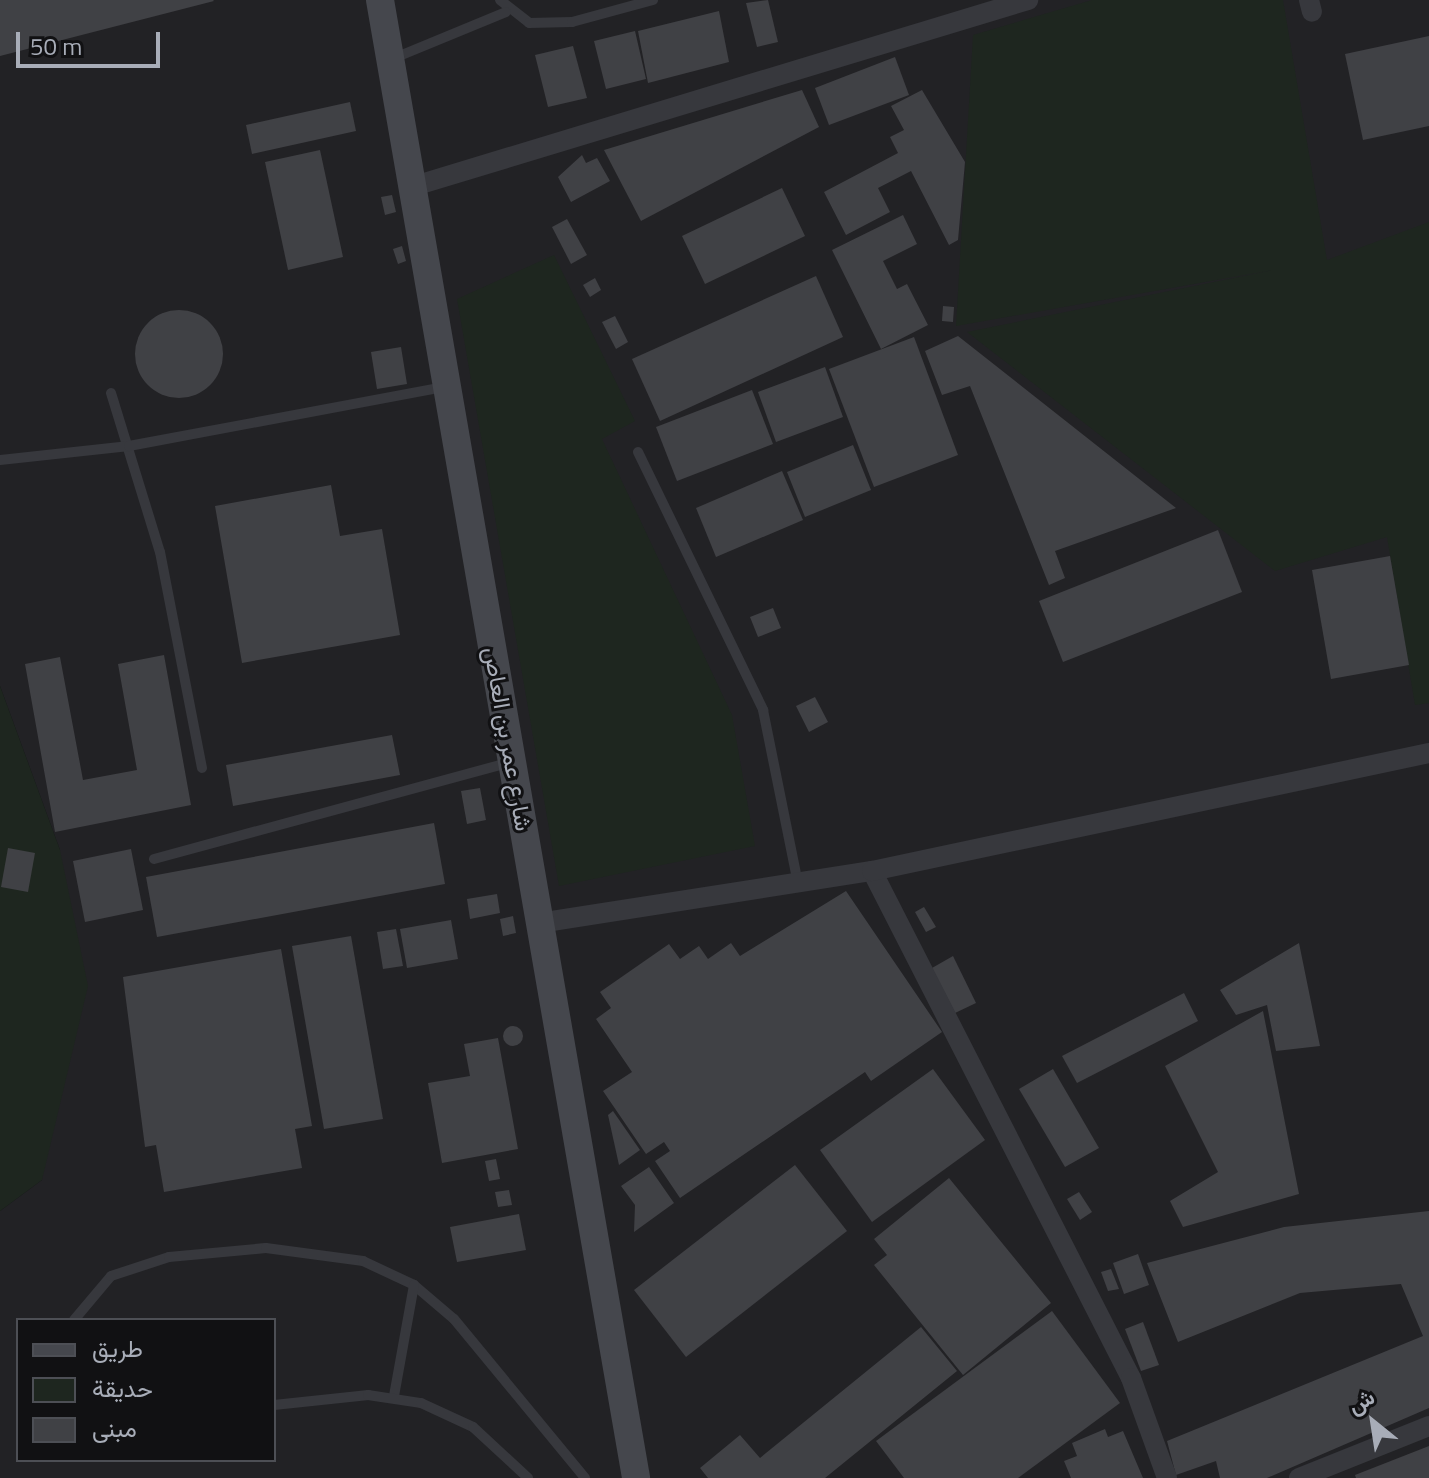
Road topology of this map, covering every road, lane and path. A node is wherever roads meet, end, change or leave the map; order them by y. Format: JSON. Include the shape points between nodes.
{"nodes":[{"id":1,"x":380,"y":0,"type":"edge"},
{"id":2,"x":500,"y":0,"type":"edge"},
{"id":3,"x":653,"y":0,"type":"edge"},
{"id":4,"x":1028,"y":0,"type":"edge"},
{"id":5,"x":506,"y":12,"type":"junction"},
{"id":6,"x":390,"y":60,"type":"junction"},
{"id":7,"x":411,"y":187,"type":"junction"},
{"id":8,"x":447,"y":387,"type":"junction"},
{"id":9,"x":111,"y":393,"type":"dead end"},
{"id":10,"x":129,"y":446,"type":"junction"},
{"id":11,"x":638,"y":452,"type":"dead end"},
{"id":12,"x":0,"y":460,"type":"edge"},
{"id":13,"x":1429,"y":753,"type":"edge"},
{"id":14,"x":513,"y":761,"type":"junction"},
{"id":15,"x":202,"y":768,"type":"dead end"},
{"id":16,"x":154,"y":859,"type":"dead end"},
{"id":17,"x":872,"y":871,"type":"junction"},
{"id":18,"x":797,"y":879,"type":"junction"},
{"id":19,"x":539,"y":923,"type":"junction"},
{"id":20,"x":414,"y":1285,"type":"junction"},
{"id":21,"x":76,"y":1318,"type":"edge"},
{"id":22,"x":394,"y":1396,"type":"junction"},
{"id":23,"x":276,"y":1405,"type":"edge"},
{"id":24,"x":1429,"y":1426,"type":"edge"},
{"id":25,"x":528,"y":1478,"type":"edge"},
{"id":26,"x":585,"y":1478,"type":"edge"},
{"id":27,"x":636,"y":1478,"type":"edge"},
{"id":28,"x":1167,"y":1478,"type":"edge"},
{"id":29,"x":1299,"y":1478,"type":"edge"}],
"edges":[{"from":1,"to":6,"type":"street","name":"شارع عمر بن العاص"},
{"from":2,"to":5,"type":"lane"},
{"from":3,"to":5,"type":"lane","via":[[572,22],[529,23]]},
{"from":4,"to":7,"type":"street"},
{"from":5,"to":6,"type":"lane"},
{"from":6,"to":7,"type":"street","name":"شارع عمر بن العاص"},
{"from":7,"to":8,"type":"street","name":"شارع عمر بن العاص"},
{"from":8,"to":10,"type":"lane"},
{"from":8,"to":14,"type":"street","name":"شارع عمر بن العاص"},
{"from":9,"to":10,"type":"lane"},
{"from":10,"to":12,"type":"lane"},
{"from":10,"to":15,"type":"lane","via":[[160,552]]},
{"from":11,"to":18,"type":"lane","via":[[763,710]]},
{"from":13,"to":17,"type":"street"},
{"from":14,"to":16,"type":"lane"},
{"from":14,"to":19,"type":"street","name":"شارع عمر بن العاص"},
{"from":17,"to":18,"type":"street"},
{"from":17,"to":28,"type":"street","via":[[1131,1378]]},
{"from":18,"to":19,"type":"street"},
{"from":19,"to":27,"type":"street","name":"شارع عمر بن العاص"},
{"from":20,"to":21,"type":"lane","via":[[331,1254],[202,1251],[111,1276]]},
{"from":20,"to":22,"type":"lane"},
{"from":20,"to":26,"type":"lane","via":[[489,1357]]},
{"from":22,"to":23,"type":"lane"},
{"from":22,"to":25,"type":"lane","via":[[473,1427]]},
{"from":24,"to":29,"type":"street"}]}
